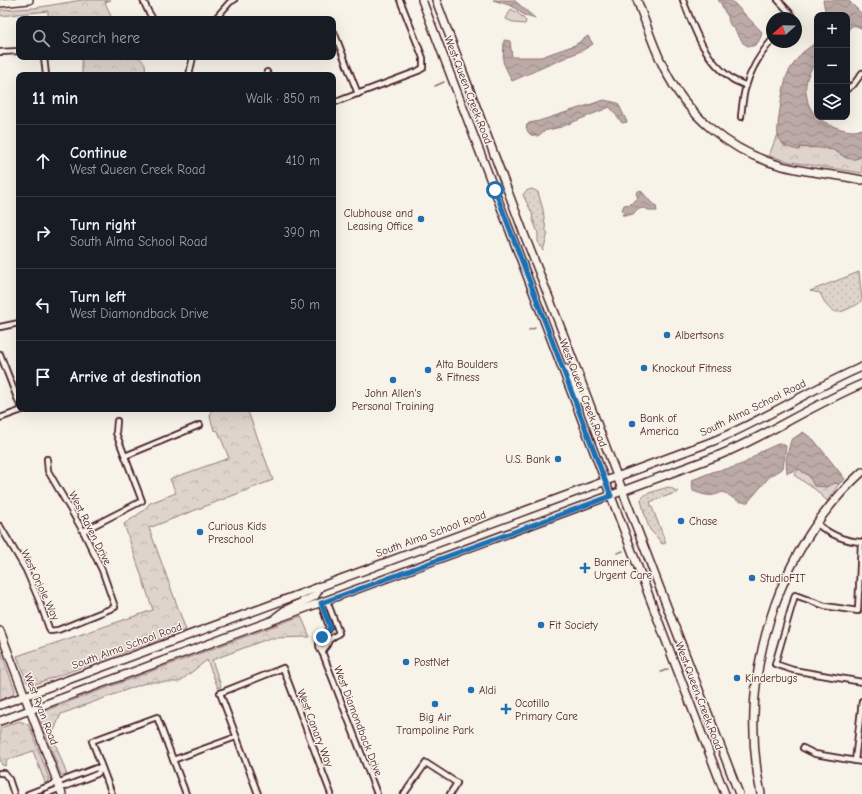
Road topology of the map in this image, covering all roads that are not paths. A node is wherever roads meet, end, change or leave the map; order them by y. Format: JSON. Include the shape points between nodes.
{"nodes":[{"id":1,"x":29,"y":0,"type":"edge"},
{"id":2,"x":143,"y":0,"type":"edge"},
{"id":3,"x":234,"y":0,"type":"edge"},
{"id":4,"x":400,"y":0,"type":"edge"},
{"id":5,"x":422,"y":0,"type":"edge"},
{"id":6,"x":436,"y":0,"type":"edge"},
{"id":7,"x":637,"y":0,"type":"edge"},
{"id":8,"x":683,"y":0,"type":"edge"},
{"id":9,"x":778,"y":0,"type":"edge"},
{"id":10,"x":0,"y":3,"type":"edge"},
{"id":11,"x":788,"y":12,"type":"edge"},
{"id":12,"x":152,"y":16,"type":"edge"},
{"id":13,"x":218,"y":16,"type":"edge"},
{"id":14,"x":336,"y":37,"type":"edge"},
{"id":15,"x":766,"y":48,"type":"edge"},
{"id":16,"x":16,"y":51,"type":"edge"},
{"id":17,"x":0,"y":52,"type":"edge"},
{"id":18,"x":44,"y":60,"type":"edge"},
{"id":19,"x":192,"y":60,"type":"edge"},
{"id":20,"x":46,"y":72,"type":"edge"},
{"id":21,"x":190,"y":72,"type":"edge"},
{"id":22,"x":862,"y":73,"type":"edge"},
{"id":23,"x":746,"y":86,"type":"junction"},
{"id":24,"x":850,"y":87,"type":"edge"},
{"id":25,"x":358,"y":94,"type":"junction"},
{"id":26,"x":336,"y":102,"type":"edge"},
{"id":27,"x":741,"y":116,"type":"dead end"},
{"id":28,"x":862,"y":180,"type":"edge"},
{"id":29,"x":16,"y":324,"type":"edge"},
{"id":30,"x":0,"y":327,"type":"edge"},
{"id":31,"x":0,"y":354,"type":"edge"},
{"id":32,"x":556,"y":354,"type":"junction"},
{"id":33,"x":862,"y":367,"type":"edge"},
{"id":34,"x":862,"y":384,"type":"edge"},
{"id":35,"x":16,"y":395,"type":"edge"},
{"id":36,"x":588,"y":400,"type":"junction"},
{"id":37,"x":16,"y":412,"type":"edge"},
{"id":38,"x":0,"y":418,"type":"edge"},
{"id":39,"x":117,"y":421,"type":"dead end"},
{"id":40,"x":200,"y":425,"type":"dead end"},
{"id":41,"x":125,"y":456,"type":"junction"},
{"id":42,"x":47,"y":459,"type":"dead end"},
{"id":43,"x":862,"y":472,"type":"edge"},
{"id":44,"x":617,"y":477,"type":"junction"},
{"id":45,"x":605,"y":482,"type":"junction"},
{"id":46,"x":623,"y":492,"type":"junction"},
{"id":47,"x":611,"y":496,"type":"junction"},
{"id":48,"x":817,"y":524,"type":"junction"},
{"id":49,"x":0,"y":526,"type":"edge"},
{"id":50,"x":83,"y":531,"type":"junction"},
{"id":51,"x":2,"y":535,"type":"edge"},
{"id":52,"x":861,"y":542,"type":"edge"},
{"id":53,"x":321,"y":586,"type":"junction"},
{"id":54,"x":324,"y":602,"type":"junction"},
{"id":55,"x":268,"y":623,"type":"junction"},
{"id":56,"x":0,"y":631,"type":"edge"},
{"id":57,"x":50,"y":631,"type":"joint"},
{"id":58,"x":323,"y":654,"type":"junction"},
{"id":59,"x":862,"y":682,"type":"edge"},
{"id":60,"x":25,"y":696,"type":"junction"},
{"id":61,"x":862,"y":701,"type":"edge"},
{"id":62,"x":0,"y":705,"type":"edge"},
{"id":63,"x":30,"y":711,"type":"junction"},
{"id":64,"x":0,"y":721,"type":"edge"},
{"id":65,"x":236,"y":737,"type":"junction"},
{"id":66,"x":803,"y":748,"type":"dead end"},
{"id":67,"x":173,"y":760,"type":"junction"},
{"id":68,"x":855,"y":761,"type":"junction"},
{"id":69,"x":862,"y":762,"type":"edge"},
{"id":70,"x":102,"y":769,"type":"junction"},
{"id":71,"x":2,"y":773,"type":"edge"},
{"id":72,"x":60,"y":788,"type":"edge"},
{"id":73,"x":14,"y":794,"type":"edge"},
{"id":74,"x":28,"y":794,"type":"edge"},
{"id":75,"x":46,"y":794,"type":"edge"},
{"id":76,"x":112,"y":794,"type":"edge"},
{"id":77,"x":186,"y":794,"type":"edge"},
{"id":78,"x":258,"y":794,"type":"edge"},
{"id":79,"x":332,"y":794,"type":"edge"},
{"id":80,"x":377,"y":794,"type":"edge"},
{"id":81,"x":404,"y":794,"type":"edge"},
{"id":82,"x":450,"y":794,"type":"edge"},
{"id":83,"x":725,"y":794,"type":"edge"},
{"id":84,"x":739,"y":794,"type":"edge"},
{"id":85,"x":761,"y":794,"type":"edge"}],
"edges":[{"from":1,"to":10,"type":"main road"},
{"from":2,"to":12,"type":"street"},
{"from":3,"to":13,"type":"street"},
{"from":4,"to":25,"type":"street","via":[[423,58],[423,68]]},
{"from":5,"to":32,"type":"main road","name":"West Queen Creek Road"},
{"from":6,"to":36,"type":"main road","name":"West Queen Creek Road"},
{"from":7,"to":28,"type":"main road","via":[[656,52],[673,84],[693,111],[718,134],[744,151],[777,164]]},
{"from":8,"to":23,"type":"street","via":[[696,34],[709,57],[725,73]]},
{"from":9,"to":11,"type":"street"},
{"from":14,"to":25,"type":"street"},
{"from":15,"to":23,"type":"street"},
{"from":16,"to":17,"type":"street"},
{"from":18,"to":20,"type":"street"},
{"from":19,"to":21,"type":"street"},
{"from":22,"to":24,"type":"street"},
{"from":23,"to":27,"type":"street"},
{"from":25,"to":26,"type":"street"},
{"from":29,"to":30,"type":"street"},
{"from":31,"to":35,"type":"street"},
{"from":32,"to":36,"type":"main road","via":[[570,375],[580,398]]},
{"from":32,"to":45,"type":"main road","name":"West Queen Creek Road"},
{"from":33,"to":44,"type":"main road","name":"South Alma School Road","via":[[721,438]]},
{"from":34,"to":46,"type":"main road","via":[[733,450]]},
{"from":36,"to":44,"type":"main road","name":"West Queen Creek Road"},
{"from":37,"to":38,"type":"street"},
{"from":39,"to":41,"type":"street","via":[[116,433]]},
{"from":40,"to":41,"type":"street"},
{"from":41,"to":50,"type":"street","via":[[142,501]]},
{"from":42,"to":50,"type":"street","name":"West Raven Drive","via":[[48,471]]},
{"from":43,"to":48,"type":"main road"},
{"from":44,"to":45,"type":"main road","name":"South Alma School Road"},
{"from":44,"to":46,"type":"main road","name":"West Queen Creek Road"},
{"from":45,"to":47,"type":"main road","name":"West Queen Creek Road"},
{"from":45,"to":53,"type":"main road","name":"South Alma School Road"},
{"from":46,"to":47,"type":"main road"},
{"from":46,"to":84,"type":"main road","name":"West Queen Creek Road"},
{"from":47,"to":54,"type":"main road"},
{"from":47,"to":83,"type":"main road","name":"West Queen Creek Road"},
{"from":48,"to":52,"type":"street","via":[[839,538]]},
{"from":48,"to":85,"type":"main road","via":[[783,584],[762,647],[755,691],[754,722],[754,746]]},
{"from":49,"to":51,"type":"street","name":"West Oriole Way"},
{"from":50,"to":57,"type":"street","name":"West Raven Drive","via":[[102,570],[115,607]]},
{"from":51,"to":57,"type":"street","name":"West Oriole Way","via":[[26,570]]},
{"from":52,"to":59,"type":"street","via":[[858,611],[825,606],[795,595],[775,664],[793,670]]},
{"from":53,"to":55,"type":"main road","via":[[315,596],[284,611]]},
{"from":53,"to":60,"type":"main road","name":"South Alma School Road"},
{"from":54,"to":55,"type":"main road"},
{"from":54,"to":58,"type":"street","name":"West Diamondback Drive","via":[[330,627],[320,641]]},
{"from":54,"to":58,"type":"street","name":"West Diamondback Drive","via":[[339,633],[330,638]]},
{"from":55,"to":63,"type":"main road"},
{"from":56,"to":60,"type":"main road","name":"West Ryan Road"},
{"from":58,"to":80,"type":"street","name":"West Diamondback Drive"},
{"from":60,"to":62,"type":"main road","name":"South Alma School Road"},
{"from":60,"to":63,"type":"main road","name":"West Ryan Road"},
{"from":61,"to":68,"type":"street"},
{"from":63,"to":64,"type":"main road"},
{"from":63,"to":72,"type":"main road","name":"West Ryan Road"},
{"from":65,"to":67,"type":"street"},
{"from":65,"to":78,"type":"street"},
{"from":65,"to":79,"type":"street","name":"West Canary Way","via":[[220,693],[283,668]]},
{"from":66,"to":68,"type":"street","via":[[815,754]]},
{"from":67,"to":70,"type":"street","via":[[157,717],[92,741]]},
{"from":67,"to":77,"type":"street"},
{"from":68,"to":69,"type":"street"},
{"from":70,"to":72,"type":"street","via":[[96,768]]},
{"from":70,"to":76,"type":"street"},
{"from":71,"to":73,"type":"street","via":[[9,779]]},
{"from":72,"to":74,"type":"street"},
{"from":72,"to":75,"type":"street"},
{"from":81,"to":82,"type":"street","via":[[426,763],[457,783]]}]}
